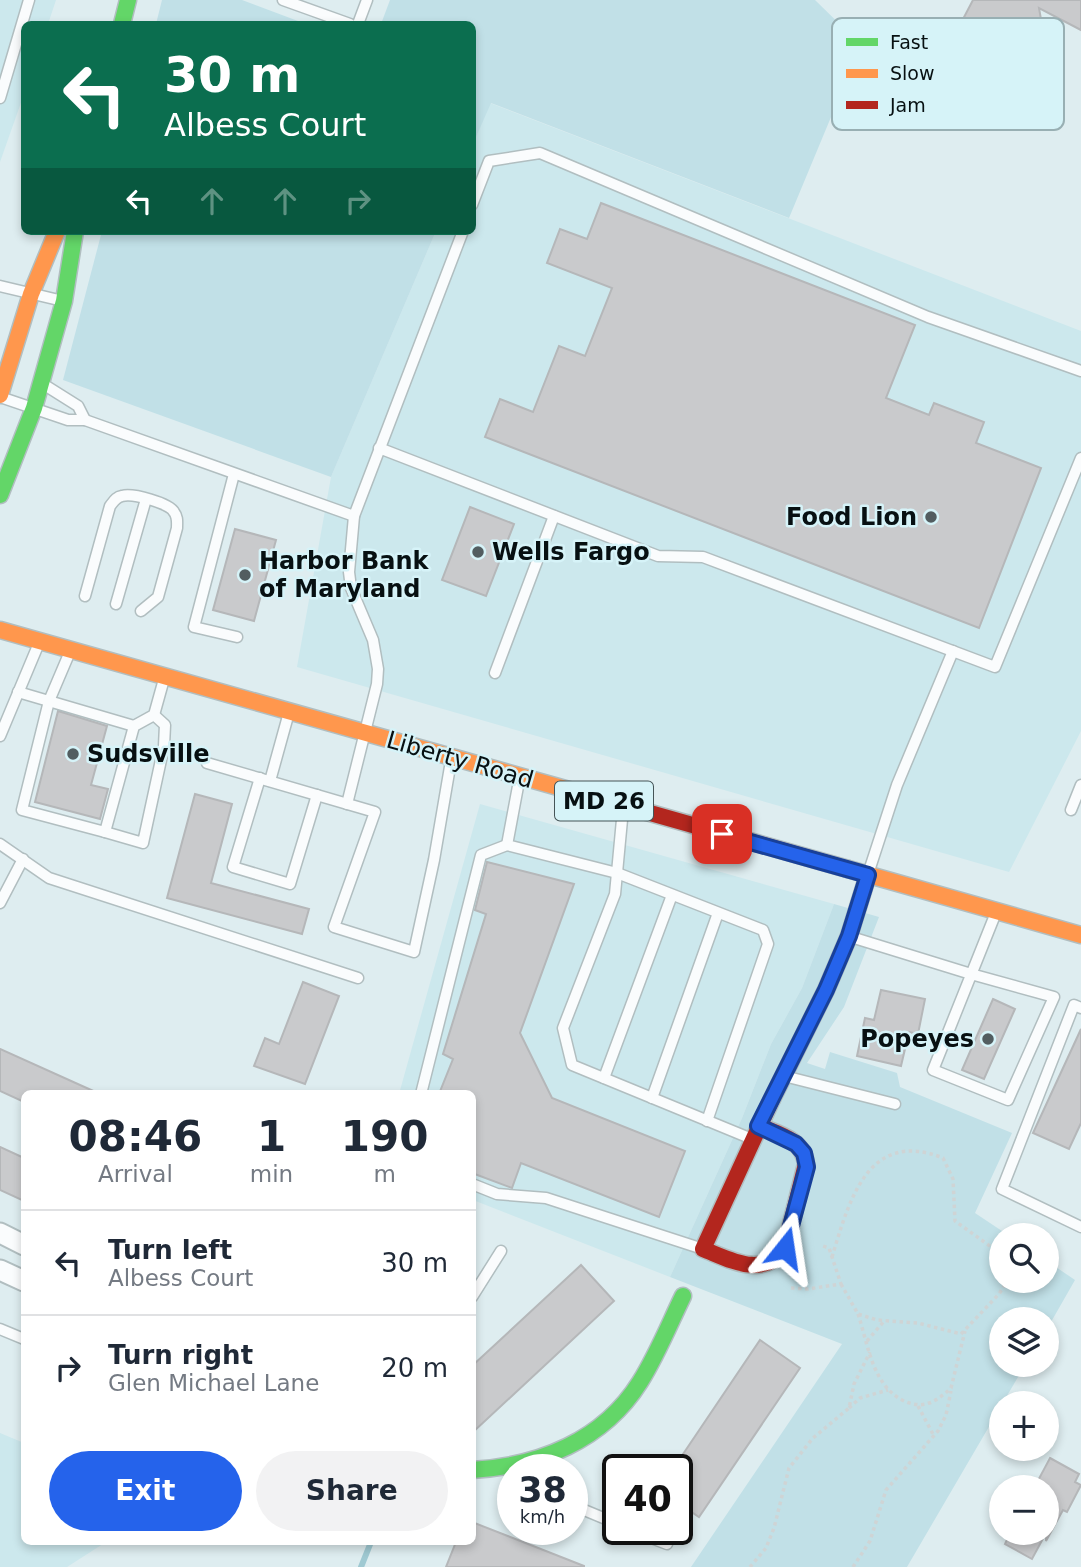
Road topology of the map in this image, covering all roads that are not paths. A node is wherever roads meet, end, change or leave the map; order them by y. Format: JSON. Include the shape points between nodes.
{"nodes":[{"id":1,"x":29,"y":0,"type":"edge"},
{"id":2,"x":128,"y":0,"type":"edge"},
{"id":3,"x":283,"y":0,"type":"edge"},
{"id":4,"x":367,"y":0,"type":"edge"},
{"id":5,"x":23,"y":21,"type":"edge"},
{"id":6,"x":123,"y":21,"type":"edge"},
{"id":7,"x":342,"y":21,"type":"edge"},
{"id":8,"x":359,"y":21,"type":"edge"},
{"id":9,"x":21,"y":27,"type":"edge"},
{"id":10,"x":0,"y":98,"type":"edge"},
{"id":11,"x":476,"y":195,"type":"edge"},
{"id":12,"x":55,"y":235,"type":"edge"},
{"id":13,"x":74,"y":235,"type":"edge"},
{"id":14,"x":461,"y":235,"type":"edge"},
{"id":15,"x":0,"y":286,"type":"edge"},
{"id":16,"x":31,"y":294,"type":"junction"},
{"id":17,"x":64,"y":301,"type":"junction"},
{"id":18,"x":1081,"y":371,"type":"edge"},
{"id":19,"x":41,"y":383,"type":"junction"},
{"id":20,"x":0,"y":396,"type":"edge"},
{"id":21,"x":34,"y":408,"type":"junction"},
{"id":22,"x":85,"y":420,"type":"junction"},
{"id":23,"x":379,"y":448,"type":"junction"},
{"id":24,"x":1081,"y":458,"type":"edge"},
{"id":25,"x":234,"y":474,"type":"junction"},
{"id":26,"x":0,"y":495,"type":"edge"},
{"id":27,"x":146,"y":499,"type":"junction"},
{"id":28,"x":354,"y":516,"type":"junction"},
{"id":29,"x":554,"y":516,"type":"junction"},
{"id":30,"x":85,"y":596,"type":"dead end"},
{"id":31,"x":116,"y":604,"type":"dead end"},
{"id":32,"x":141,"y":611,"type":"dead end"},
{"id":33,"x":0,"y":630,"type":"edge"},
{"id":34,"x":237,"y":637,"type":"dead end"},
{"id":35,"x":40,"y":641,"type":"junction"},
{"id":36,"x":70,"y":650,"type":"junction"},
{"id":37,"x":953,"y":651,"type":"junction"},
{"id":38,"x":495,"y":673,"type":"dead end"},
{"id":39,"x":164,"y":676,"type":"junction"},
{"id":40,"x":18,"y":692,"type":"junction"},
{"id":41,"x":49,"y":701,"type":"junction"},
{"id":42,"x":289,"y":712,"type":"junction"},
{"id":43,"x":153,"y":715,"type":"junction"},
{"id":44,"x":134,"y":726,"type":"junction"},
{"id":45,"x":365,"y":733,"type":"junction"},
{"id":46,"x":0,"y":736,"type":"edge"},
{"id":47,"x":451,"y":758,"type":"junction"},
{"id":48,"x":208,"y":763,"type":"dead end"},
{"id":49,"x":520,"y":777,"type":"junction"},
{"id":50,"x":265,"y":780,"type":"junction"},
{"id":51,"x":1081,"y":785,"type":"edge"},
{"id":52,"x":317,"y":795,"type":"junction"},
{"id":53,"x":347,"y":803,"type":"junction"},
{"id":54,"x":624,"y":806,"type":"junction"},
{"id":55,"x":1071,"y":810,"type":"dead end"},
{"id":56,"x":105,"y":832,"type":"junction"},
{"id":57,"x":0,"y":844,"type":"edge"},
{"id":58,"x":507,"y":845,"type":"junction"},
{"id":59,"x":23,"y":859,"type":"junction"},
{"id":60,"x":617,"y":873,"type":"junction"},
{"id":61,"x":868,"y":875,"type":"junction"},
{"id":62,"x":672,"y":895,"type":"junction"},
{"id":63,"x":0,"y":903,"type":"edge"},
{"id":64,"x":997,"y":912,"type":"junction"},
{"id":65,"x":718,"y":913,"type":"junction"},
{"id":66,"x":1081,"y":935,"type":"edge"},
{"id":67,"x":849,"y":936,"type":"junction"},
{"id":68,"x":971,"y":974,"type":"junction"},
{"id":69,"x":358,"y":978,"type":"dead end"},
{"id":70,"x":1081,"y":1008,"type":"edge"},
{"id":71,"x":783,"y":1076,"type":"junction"},
{"id":72,"x":604,"y":1078,"type":"junction"},
{"id":73,"x":422,"y":1090,"type":"edge"},
{"id":74,"x":652,"y":1098,"type":"junction"},
{"id":75,"x":894,"y":1104,"type":"dead end"},
{"id":76,"x":707,"y":1121,"type":"junction"},
{"id":77,"x":755,"y":1133,"type":"junction"},
{"id":78,"x":476,"y":1186,"type":"edge"},
{"id":79,"x":1081,"y":1227,"type":"edge"},
{"id":80,"x":0,"y":1233,"type":"edge"},
{"id":81,"x":21,"y":1244,"type":"edge"},
{"id":82,"x":703,"y":1249,"type":"junction"},
{"id":83,"x":501,"y":1251,"type":"dead end"},
{"id":84,"x":0,"y":1270,"type":"edge"},
{"id":85,"x":21,"y":1280,"type":"edge"},
{"id":86,"x":476,"y":1291,"type":"edge"},
{"id":87,"x":683,"y":1296,"type":"dead end"},
{"id":88,"x":0,"y":1329,"type":"edge"},
{"id":89,"x":21,"y":1338,"type":"edge"},
{"id":90,"x":557,"y":1454,"type":"edge"},
{"id":91,"x":497,"y":1469,"type":"edge"},
{"id":92,"x":476,"y":1470,"type":"edge"}],
"edges":[{"from":1,"to":5,"type":"lane"},
{"from":2,"to":6,"type":"main road"},
{"from":3,"to":7,"type":"lane"},
{"from":4,"to":8,"type":"lane"},
{"from":9,"to":10,"type":"lane"},
{"from":11,"to":18,"type":"lane","via":[[489,161],[540,153],[928,317]]},
{"from":12,"to":16,"type":"main road"},
{"from":13,"to":17,"type":"main road"},
{"from":14,"to":23,"type":"lane"},
{"from":15,"to":16,"type":"lane"},
{"from":16,"to":17,"type":"lane"},
{"from":16,"to":20,"type":"main road"},
{"from":17,"to":19,"type":"main road"},
{"from":19,"to":21,"type":"main road"},
{"from":19,"to":22,"type":"lane","via":[[78,405]]},
{"from":20,"to":21,"type":"lane"},
{"from":21,"to":22,"type":"lane","via":[[68,420]]},
{"from":21,"to":26,"type":"main road"},
{"from":22,"to":25,"type":"lane"},
{"from":23,"to":28,"type":"lane"},
{"from":23,"to":29,"type":"lane"},
{"from":24,"to":37,"type":"lane","via":[[995,667]]},
{"from":25,"to":28,"type":"lane"},
{"from":25,"to":34,"type":"lane","via":[[194,627]]},
{"from":27,"to":30,"type":"lane","via":[[124,495],[110,506]]},
{"from":27,"to":31,"type":"lane"},
{"from":27,"to":32,"type":"lane","via":[[173,510],[177,528],[158,597]]},
{"from":28,"to":45,"type":"lane","via":[[348,572],[370,627],[378,669]]},
{"from":29,"to":37,"type":"lane","via":[[658,556],[703,558]]},
{"from":29,"to":38,"type":"lane"},
{"from":33,"to":35,"type":"main road","name":"Liberty Road","number":"MD 26"},
{"from":35,"to":36,"type":"main road","name":"Liberty Road","number":"MD 26"},
{"from":35,"to":40,"type":"lane"},
{"from":36,"to":39,"type":"main road","name":"Liberty Road","number":"MD 26"},
{"from":36,"to":41,"type":"lane"},
{"from":37,"to":61,"type":"lane","via":[[897,785]]},
{"from":39,"to":42,"type":"main road","name":"Liberty Road","number":"MD 26"},
{"from":39,"to":43,"type":"lane"},
{"from":40,"to":41,"type":"lane"},
{"from":40,"to":46,"type":"lane"},
{"from":41,"to":44,"type":"lane"},
{"from":41,"to":56,"type":"lane","via":[[22,810]]},
{"from":42,"to":45,"type":"main road","name":"Liberty Road","number":"MD 26"},
{"from":42,"to":50,"type":"lane"},
{"from":43,"to":44,"type":"lane"},
{"from":43,"to":56,"type":"lane","via":[[165,725],[164,746],[143,843]]},
{"from":44,"to":56,"type":"lane"},
{"from":45,"to":47,"type":"main road","name":"Liberty Road","number":"MD 26"},
{"from":45,"to":53,"type":"lane"},
{"from":47,"to":49,"type":"main road","name":"Liberty Road","number":"MD 26"},
{"from":47,"to":53,"type":"lane","via":[[414,952],[334,927],[375,812]]},
{"from":48,"to":50,"type":"lane"},
{"from":49,"to":54,"type":"main road","name":"Liberty Road","number":"MD 26"},
{"from":49,"to":58,"type":"lane"},
{"from":50,"to":52,"type":"lane"},
{"from":50,"to":52,"type":"lane","via":[[233,867],[290,884]]},
{"from":51,"to":55,"type":"lane"},
{"from":52,"to":53,"type":"lane"},
{"from":54,"to":60,"type":"lane"},
{"from":54,"to":61,"type":"main road","name":"Liberty Road","number":"MD 26"},
{"from":57,"to":59,"type":"lane"},
{"from":58,"to":60,"type":"lane"},
{"from":58,"to":73,"type":"lane","via":[[481,855]]},
{"from":59,"to":63,"type":"lane"},
{"from":59,"to":69,"type":"lane","via":[[49,878]]},
{"from":60,"to":62,"type":"lane"},
{"from":60,"to":72,"type":"lane","via":[[615,894],[564,1028],[572,1065]]},
{"from":61,"to":64,"type":"main road","name":"Liberty Road","number":"MD 26"},
{"from":61,"to":67,"type":"main road"},
{"from":62,"to":65,"type":"lane"},
{"from":62,"to":72,"type":"lane"},
{"from":64,"to":66,"type":"main road","name":"Liberty Road","number":"MD 26"},
{"from":64,"to":68,"type":"lane"},
{"from":65,"to":74,"type":"lane"},
{"from":65,"to":76,"type":"lane","via":[[763,930],[768,944]]},
{"from":67,"to":68,"type":"lane"},
{"from":67,"to":71,"type":"main road"},
{"from":68,"to":68,"type":"lane","via":[[933,1070],[1008,1100],[1054,997]]},
{"from":70,"to":79,"type":"lane","via":[[1074,1005],[1002,1189]]},
{"from":71,"to":75,"type":"lane"},
{"from":71,"to":77,"type":"main road"},
{"from":72,"to":74,"type":"lane"},
{"from":74,"to":76,"type":"lane"},
{"from":76,"to":77,"type":"lane"},
{"from":77,"to":82,"type":"main road"},
{"from":77,"to":82,"type":"main road","via":[[796,1144],[804,1153],[807,1167],[785,1248],[776,1260],[743,1265]]},
{"from":78,"to":82,"type":"lane","via":[[497,1194],[546,1198]]},
{"from":80,"to":81,"type":"street"},
{"from":83,"to":86,"type":"lane"},
{"from":84,"to":85,"type":"street"},
{"from":87,"to":90,"type":"main road","via":[[633,1393],[586,1437]]},
{"from":88,"to":89,"type":"lane"},
{"from":91,"to":92,"type":"main road"}]}
